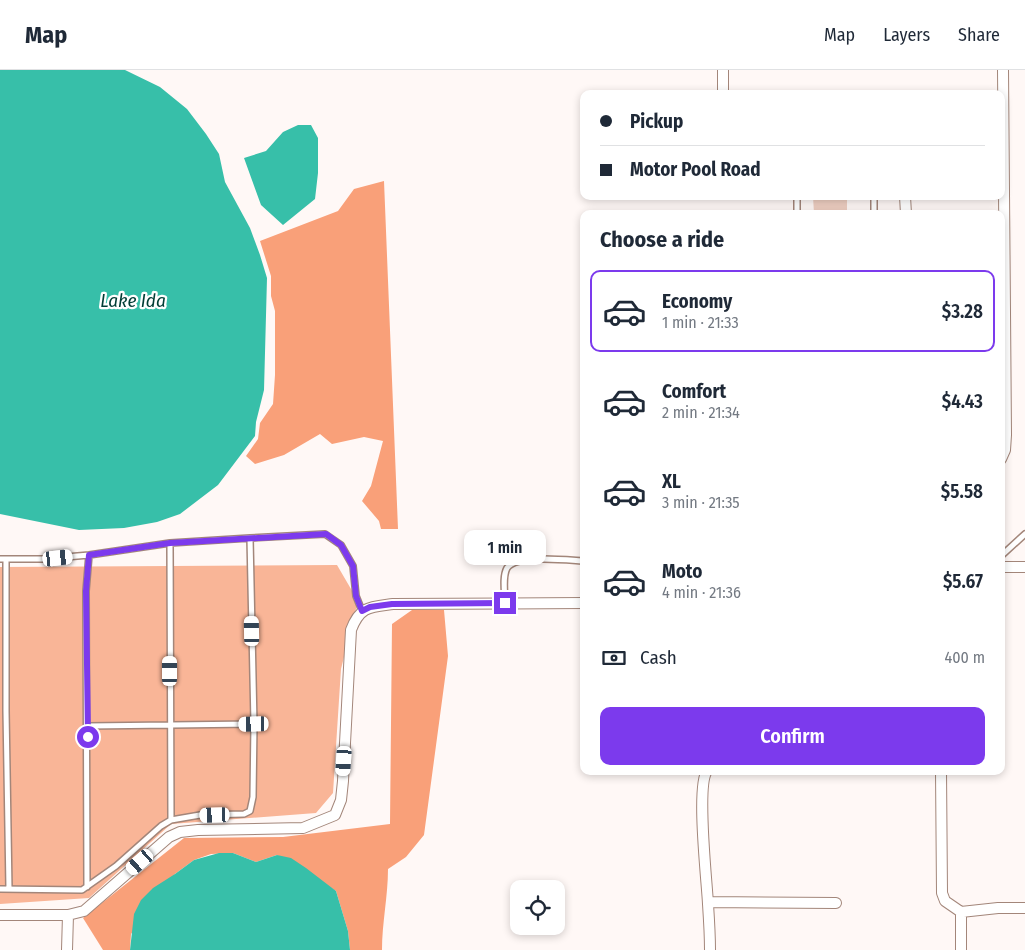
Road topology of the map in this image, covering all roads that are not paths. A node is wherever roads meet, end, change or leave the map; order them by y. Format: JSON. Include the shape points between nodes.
{"nodes":[{"id":1,"x":723,"y":70,"type":"edge"},
{"id":2,"x":1003,"y":70,"type":"edge"},
{"id":3,"x":723,"y":90,"type":"edge"},
{"id":4,"x":1003,"y":90,"type":"edge"},
{"id":5,"x":1005,"y":313,"type":"edge"},
{"id":6,"x":1005,"y":452,"type":"edge"},
{"id":7,"x":1025,"y":534,"type":"edge"},
{"id":8,"x":250,"y":538,"type":"junction"},
{"id":9,"x":170,"y":543,"type":"junction"},
{"id":10,"x":1005,"y":552,"type":"edge"},
{"id":11,"x":89,"y":555,"type":"junction"},
{"id":12,"x":3,"y":559,"type":"edge"},
{"id":13,"x":580,"y":560,"type":"edge"},
{"id":14,"x":1005,"y":566,"type":"edge"},
{"id":15,"x":1025,"y":567,"type":"edge"},
{"id":16,"x":505,"y":603,"type":"junction"},
{"id":17,"x":580,"y":603,"type":"edge"},
{"id":18,"x":362,"y":611,"type":"junction"},
{"id":19,"x":254,"y":724,"type":"junction"},
{"id":20,"x":88,"y":726,"type":"junction"},
{"id":21,"x":171,"y":726,"type":"junction"},
{"id":22,"x":705,"y":775,"type":"edge"},
{"id":23,"x":941,"y":775,"type":"edge"},
{"id":24,"x":172,"y":820,"type":"junction"},
{"id":25,"x":87,"y":887,"type":"junction"},
{"id":26,"x":0,"y":889,"type":"edge"},
{"id":27,"x":9,"y":889,"type":"junction"},
{"id":28,"x":708,"y":902,"type":"junction"},
{"id":29,"x":836,"y":902,"type":"dead end"},
{"id":30,"x":1025,"y":908,"type":"edge"},
{"id":31,"x":961,"y":912,"type":"junction"},
{"id":32,"x":0,"y":915,"type":"edge"},
{"id":33,"x":68,"y":915,"type":"junction"},
{"id":34,"x":67,"y":950,"type":"edge"},
{"id":35,"x":710,"y":950,"type":"edge"},
{"id":36,"x":961,"y":950,"type":"edge"}],
"edges":[{"from":1,"to":3,"type":"street"},
{"from":2,"to":4,"type":"street"},
{"from":5,"to":6,"type":"street"},
{"from":7,"to":10,"type":"lane"},
{"from":8,"to":9,"type":"lane"},
{"from":8,"to":18,"type":"lane","via":[[326,534],[341,545],[353,566],[356,596]]},
{"from":8,"to":19,"type":"lane"},
{"from":9,"to":11,"type":"lane"},
{"from":9,"to":21,"type":"lane"},
{"from":11,"to":12,"type":"lane"},
{"from":11,"to":20,"type":"lane","via":[[86,591]]},
{"from":12,"to":27,"type":"lane"},
{"from":13,"to":16,"type":"lane","via":[[518,561],[507,569]]},
{"from":14,"to":15,"type":"street"},
{"from":16,"to":17,"type":"street"},
{"from":16,"to":18,"type":"street","via":[[392,604]]},
{"from":18,"to":33,"type":"street","via":[[351,630],[343,780],[341,800],[335,814],[303,828],[180,832],[169,837],[84,911]]},
{"from":19,"to":21,"type":"lane"},
{"from":19,"to":24,"type":"lane","via":[[250,810],[244,814],[200,815]]},
{"from":20,"to":21,"type":"lane"},
{"from":20,"to":25,"type":"lane"},
{"from":21,"to":24,"type":"lane"},
{"from":22,"to":28,"type":"street","via":[[703,860]]},
{"from":23,"to":31,"type":"street","via":[[942,893],[945,901]]},
{"from":24,"to":25,"type":"lane"},
{"from":25,"to":27,"type":"lane","via":[[82,890]]},
{"from":26,"to":27,"type":"lane"},
{"from":28,"to":29,"type":"street"},
{"from":28,"to":35,"type":"street"},
{"from":30,"to":31,"type":"street"},
{"from":31,"to":36,"type":"street"},
{"from":32,"to":33,"type":"street"},
{"from":33,"to":34,"type":"street"}]}
